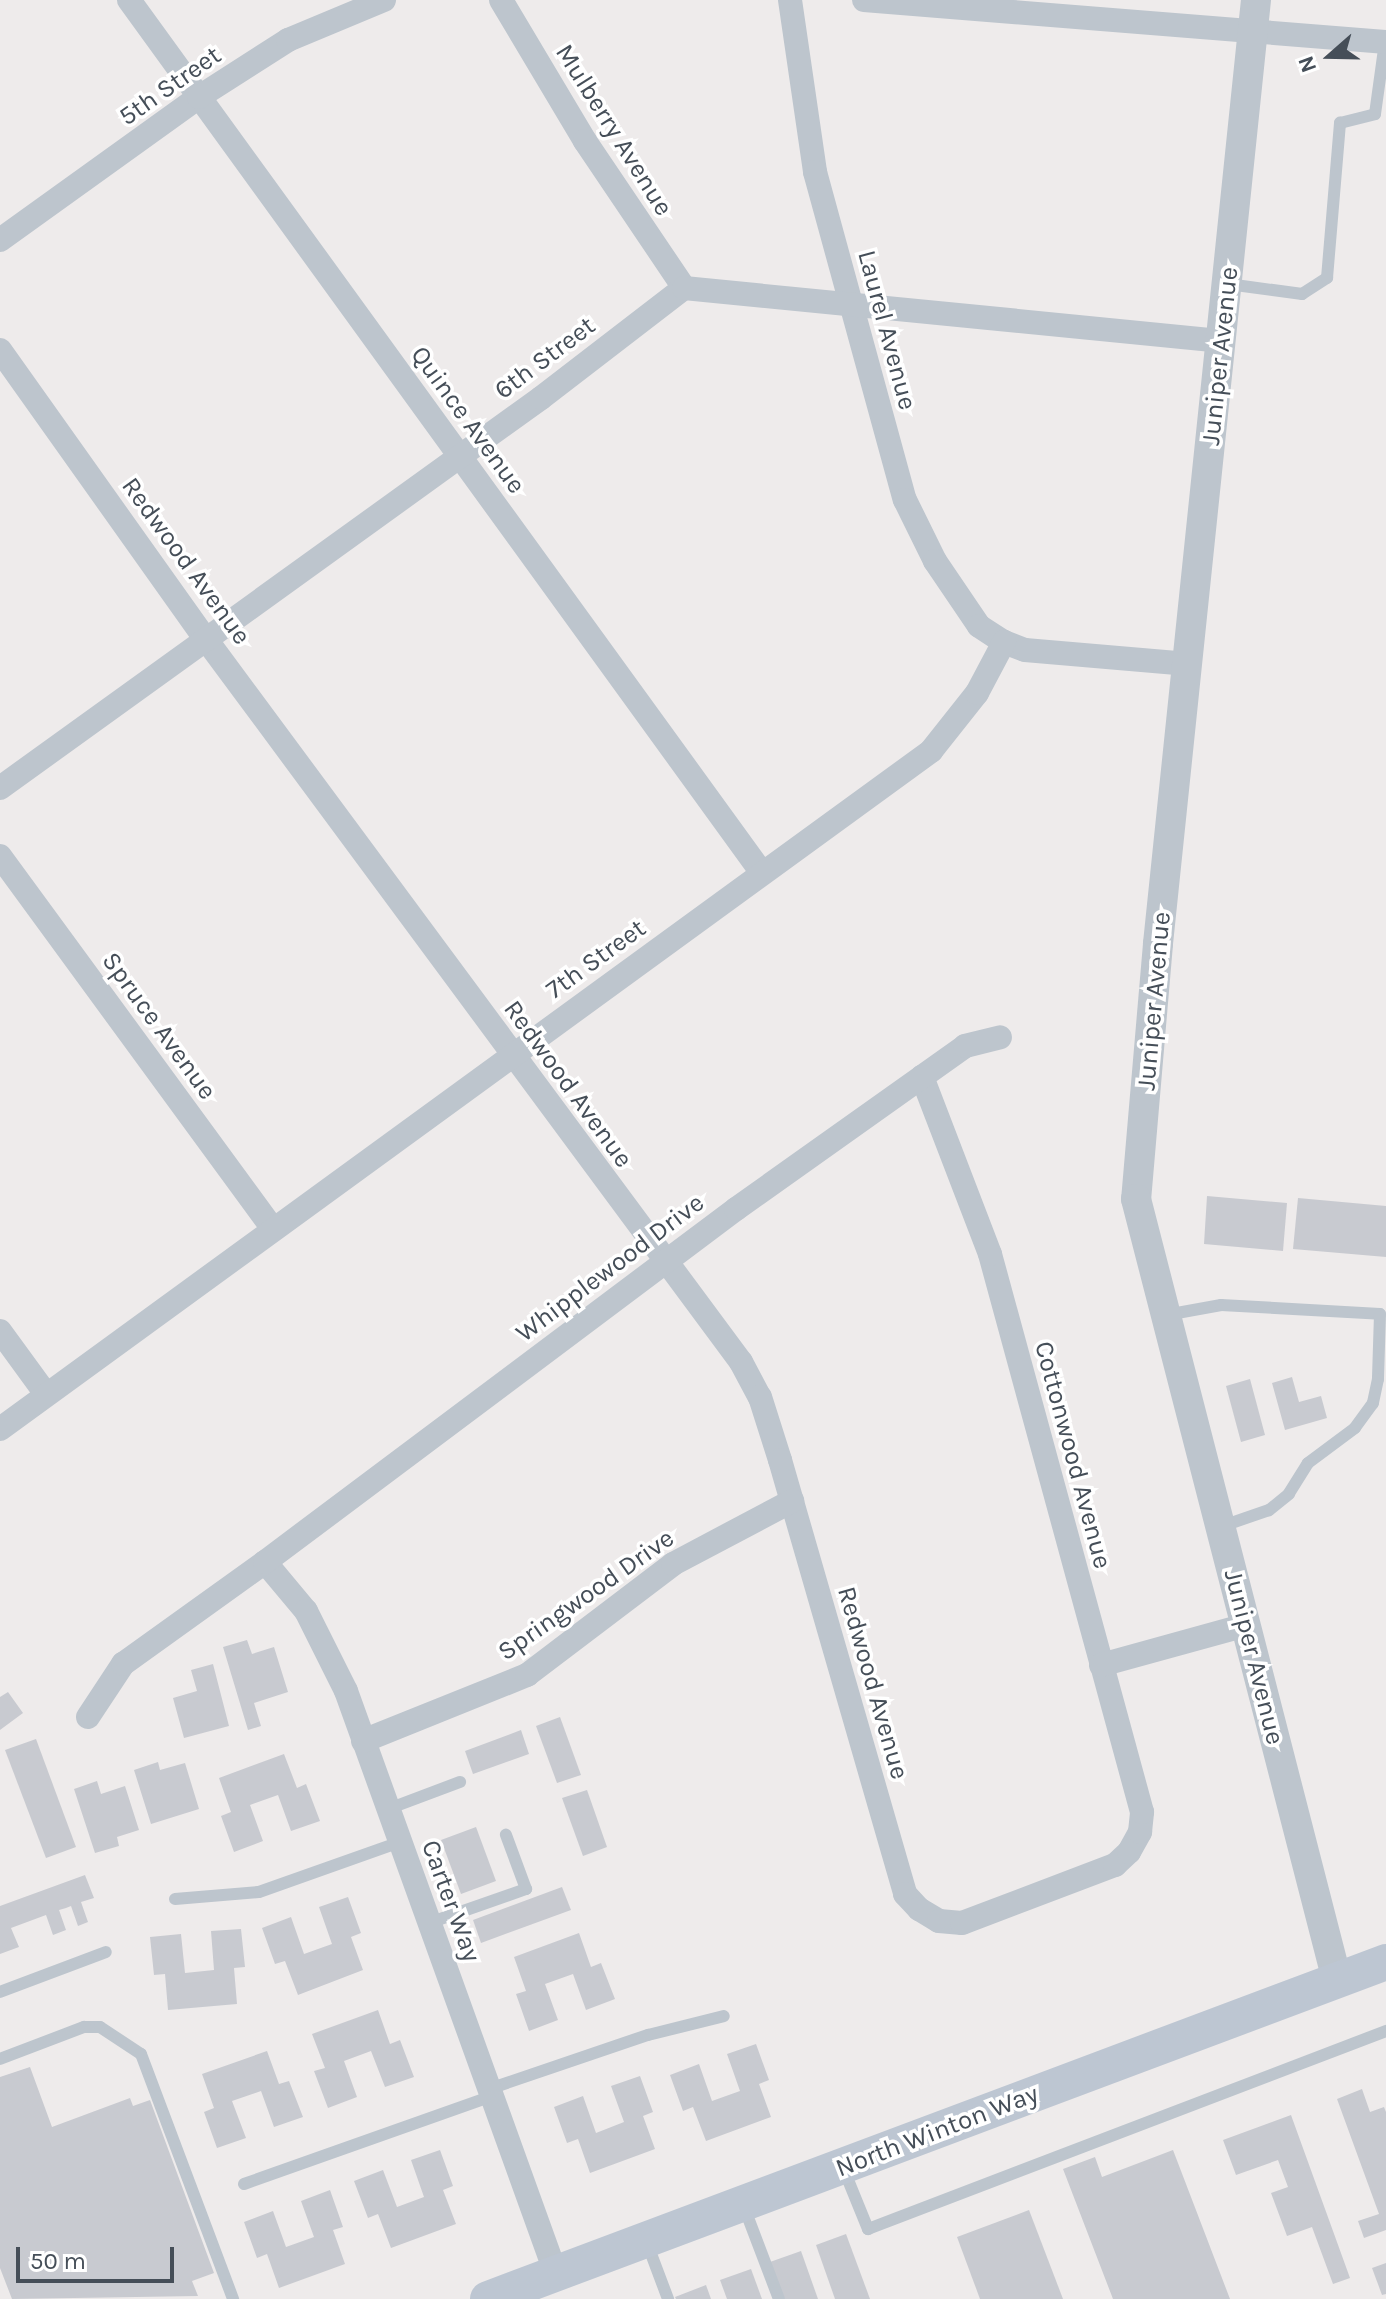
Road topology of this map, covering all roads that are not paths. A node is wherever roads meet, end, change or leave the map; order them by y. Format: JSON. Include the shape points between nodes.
{"nodes":[{"id":1,"x":129,"y":0,"type":"edge"},
{"id":2,"x":384,"y":0,"type":"edge"},
{"id":3,"x":501,"y":0,"type":"edge"},
{"id":4,"x":790,"y":0,"type":"edge"},
{"id":5,"x":864,"y":0,"type":"edge"},
{"id":6,"x":1256,"y":0,"type":"edge"},
{"id":7,"x":1253,"y":31,"type":"junction"},
{"id":8,"x":1386,"y":42,"type":"edge"},
{"id":9,"x":199,"y":97,"type":"junction"},
{"id":10,"x":0,"y":240,"type":"edge"},
{"id":11,"x":1228,"y":284,"type":"junction"},
{"id":12,"x":684,"y":288,"type":"junction"},
{"id":13,"x":852,"y":304,"type":"junction"},
{"id":14,"x":1222,"y":341,"type":"junction"},
{"id":15,"x":0,"y":350,"type":"edge"},
{"id":16,"x":459,"y":457,"type":"junction"},
{"id":17,"x":205,"y":638,"type":"junction"},
{"id":18,"x":1004,"y":642,"type":"junction"},
{"id":19,"x":1188,"y":664,"type":"junction"},
{"id":20,"x":0,"y":788,"type":"edge"},
{"id":21,"x":0,"y":856,"type":"edge"},
{"id":22,"x":762,"y":873,"type":"junction"},
{"id":23,"x":1000,"y":1037,"type":"dead end"},
{"id":24,"x":512,"y":1055,"type":"junction"},
{"id":25,"x":922,"y":1077,"type":"junction"},
{"id":26,"x":272,"y":1228,"type":"junction"},
{"id":27,"x":665,"y":1261,"type":"junction"},
{"id":28,"x":1166,"y":1315,"type":"junction"},
{"id":29,"x":0,"y":1331,"type":"edge"},
{"id":30,"x":46,"y":1394,"type":"junction"},
{"id":31,"x":0,"y":1429,"type":"edge"},
{"id":32,"x":792,"y":1501,"type":"junction"},
{"id":33,"x":1220,"y":1527,"type":"junction"},
{"id":34,"x":265,"y":1562,"type":"junction"},
{"id":35,"x":1246,"y":1625,"type":"junction"},
{"id":36,"x":1101,"y":1665,"type":"junction"},
{"id":37,"x":88,"y":1717,"type":"dead end"},
{"id":38,"x":363,"y":1741,"type":"junction"},
{"id":39,"x":460,"y":1782,"type":"dead end"},
{"id":40,"x":388,"y":1809,"type":"junction"},
{"id":41,"x":506,"y":1835,"type":"dead end"},
{"id":42,"x":400,"y":1842,"type":"junction"},
{"id":43,"x":1129,"y":1852,"type":"joint"},
{"id":44,"x":175,"y":1899,"type":"dead end"},
{"id":45,"x":429,"y":1923,"type":"junction"},
{"id":46,"x":106,"y":1952,"type":"dead end"},
{"id":47,"x":1386,"y":1962,"type":"edge"},
{"id":48,"x":1337,"y":1980,"type":"junction"},
{"id":49,"x":0,"y":1992,"type":"edge"},
{"id":50,"x":724,"y":2016,"type":"dead end"},
{"id":51,"x":1386,"y":2031,"type":"edge"},
{"id":52,"x":0,"y":2059,"type":"edge"},
{"id":53,"x":491,"y":2093,"type":"junction"},
{"id":54,"x":843,"y":2167,"type":"junction"},
{"id":55,"x":244,"y":2184,"type":"dead end"},
{"id":56,"x":743,"y":2204,"type":"junction"},
{"id":57,"x":646,"y":2240,"type":"junction"},
{"id":58,"x":556,"y":2274,"type":"junction"},
{"id":59,"x":233,"y":2299,"type":"edge"},
{"id":60,"x":488,"y":2299,"type":"edge"},
{"id":61,"x":668,"y":2299,"type":"edge"},
{"id":62,"x":779,"y":2299,"type":"edge"}],
"edges":[{"from":1,"to":9,"type":"street","name":"Quince Avenue"},
{"from":2,"to":9,"type":"street","name":"5th Street","via":[[288,40]]},
{"from":3,"to":12,"type":"street","name":"Mulberry Avenue","via":[[585,141]]},
{"from":4,"to":13,"type":"street","name":"Laurel Avenue","via":[[815,172]]},
{"from":5,"to":7,"type":"street"},
{"from":6,"to":7,"type":"street","name":"Juniper Avenue"},
{"from":7,"to":8,"type":"street"},
{"from":7,"to":11,"type":"street","name":"Juniper Avenue"},
{"from":8,"to":11,"type":"lane","via":[[1375,114],[1340,123],[1327,278],[1302,294]]},
{"from":9,"to":10,"type":"street","name":"5th Street"},
{"from":9,"to":16,"type":"street","name":"Quince Avenue"},
{"from":11,"to":14,"type":"street","name":"Juniper Avenue"},
{"from":12,"to":13,"type":"street"},
{"from":12,"to":16,"type":"street","name":"6th Street"},
{"from":13,"to":14,"type":"street"},
{"from":13,"to":18,"type":"street","name":"Laurel Avenue","via":[[905,500],[935,561],[979,626]]},
{"from":14,"to":19,"type":"street","name":"Juniper Avenue"},
{"from":15,"to":17,"type":"street","name":"Redwood Avenue"},
{"from":16,"to":17,"type":"street","name":"6th Street"},
{"from":16,"to":22,"type":"street","name":"Quince Avenue"},
{"from":17,"to":20,"type":"street","name":"6th Street"},
{"from":17,"to":24,"type":"street","name":"Redwood Avenue"},
{"from":18,"to":19,"type":"street","via":[[1025,650]]},
{"from":18,"to":22,"type":"street","name":"7th Street","via":[[977,693],[931,751]]},
{"from":19,"to":28,"type":"street","name":"Juniper Avenue","via":[[1136,1199]]},
{"from":21,"to":26,"type":"street","name":"Spruce Avenue"},
{"from":22,"to":24,"type":"street","name":"7th Street"},
{"from":23,"to":25,"type":"street","name":"Whipplewood Drive","via":[[965,1046]]},
{"from":24,"to":26,"type":"street","name":"7th Street"},
{"from":24,"to":27,"type":"street","name":"Redwood Avenue"},
{"from":25,"to":27,"type":"street","name":"Whipplewood Drive"},
{"from":25,"to":36,"type":"street","name":"Cottonwood Avenue","via":[[990,1254]]},
{"from":26,"to":30,"type":"street","name":"7th Street"},
{"from":27,"to":32,"type":"street","name":"Redwood Avenue","via":[[741,1362],[760,1397]]},
{"from":27,"to":34,"type":"street","name":"Whipplewood Drive"},
{"from":28,"to":33,"type":"street","name":"Juniper Avenue"},
{"from":28,"to":33,"type":"lane","via":[[1221,1305],[1380,1314],[1373,1403],[1355,1428],[1308,1463],[1289,1494],[1269,1510]]},
{"from":29,"to":30,"type":"street"},
{"from":30,"to":31,"type":"street","name":"7th Street"},
{"from":32,"to":38,"type":"street","name":"Springwood Drive","via":[[673,1564],[527,1675]]},
{"from":32,"to":43,"type":"street","name":"Redwood Avenue","via":[[905,1894],[919,1909],[939,1921],[962,1923],[1115,1865]]},
{"from":33,"to":35,"type":"street","name":"Juniper Avenue"},
{"from":34,"to":37,"type":"street","name":"Whipplewood Drive","via":[[123,1664]]},
{"from":34,"to":38,"type":"street","name":"Carter Way","via":[[312,1623],[346,1691]]},
{"from":35,"to":36,"type":"street"},
{"from":35,"to":48,"type":"street","name":"Juniper Avenue"},
{"from":36,"to":43,"type":"street","name":"Cottonwood Avenue","via":[[1142,1812],[1140,1832]]},
{"from":38,"to":40,"type":"street","name":"Carter Way"},
{"from":39,"to":40,"type":"lane"},
{"from":40,"to":42,"type":"street","name":"Carter Way"},
{"from":41,"to":45,"type":"lane","via":[[526,1889]]},
{"from":42,"to":44,"type":"lane","via":[[259,1892]]},
{"from":42,"to":45,"type":"street","name":"Carter Way"},
{"from":45,"to":53,"type":"street","name":"Carter Way"},
{"from":46,"to":49,"type":"lane"},
{"from":47,"to":48,"type":"main road","name":"North Winton Way"},
{"from":48,"to":54,"type":"main road","name":"North Winton Way"},
{"from":50,"to":53,"type":"lane","via":[[648,2035]]},
{"from":51,"to":54,"type":"lane","via":[[868,2229]]},
{"from":52,"to":59,"type":"lane","via":[[84,2027],[100,2027],[141,2054]]},
{"from":53,"to":55,"type":"lane"},
{"from":53,"to":58,"type":"street","name":"Carter Way"},
{"from":54,"to":56,"type":"main road","name":"North Winton Way"},
{"from":56,"to":57,"type":"main road","name":"North Winton Way"},
{"from":56,"to":62,"type":"lane"},
{"from":57,"to":58,"type":"main road","name":"North Winton Way"},
{"from":57,"to":61,"type":"lane"},
{"from":58,"to":60,"type":"main road","name":"North Winton Way"}]}
